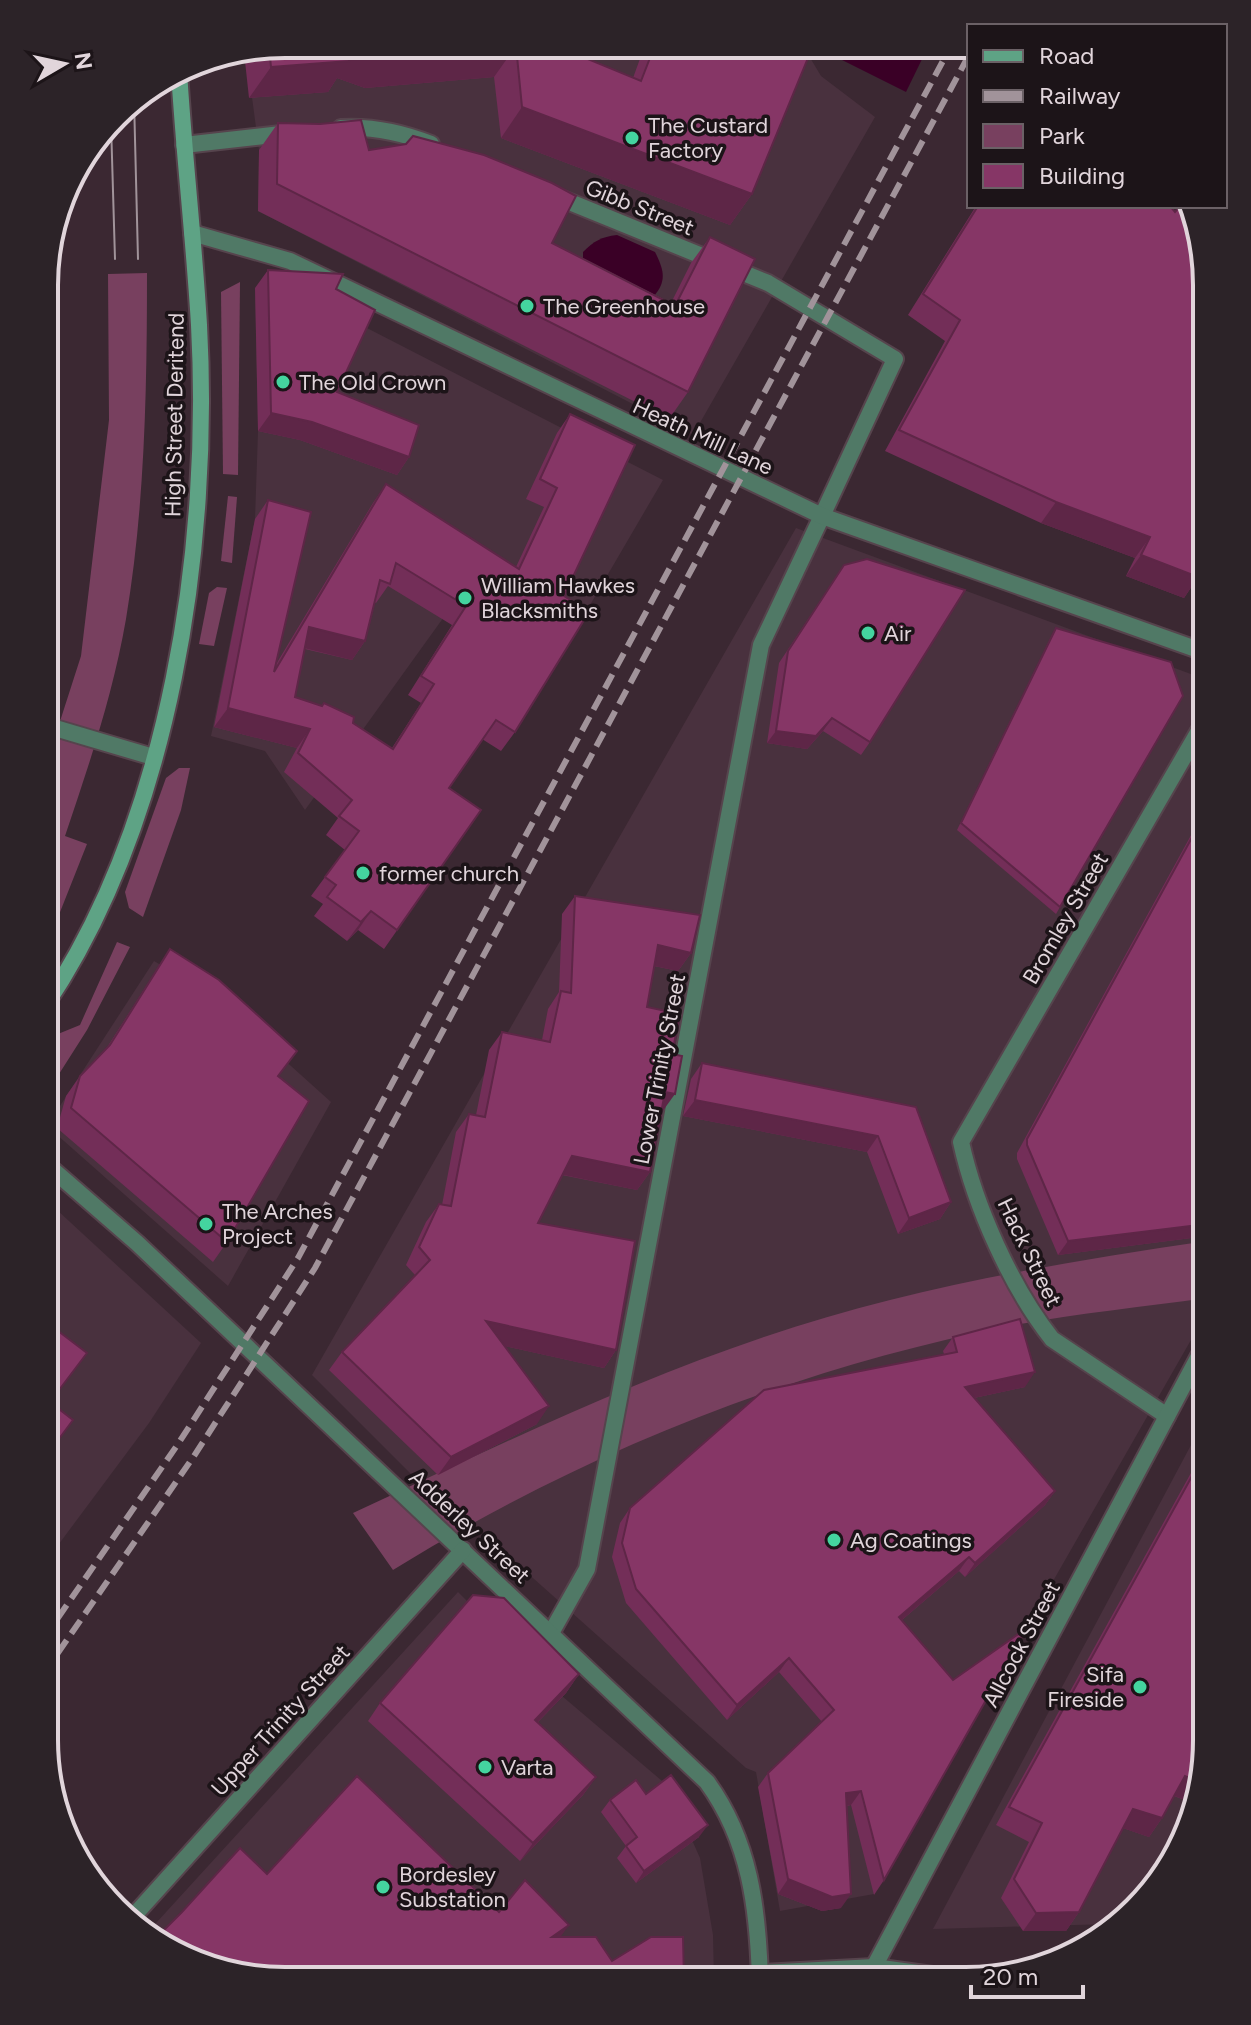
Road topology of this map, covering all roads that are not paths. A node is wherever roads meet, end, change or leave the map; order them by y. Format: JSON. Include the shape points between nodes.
{"nodes":[{"id":1,"x":180,"y":84,"type":"edge"},
{"id":2,"x":184,"y":145,"type":"junction"},
{"id":3,"x":447,"y":151,"type":"edge"},
{"id":4,"x":533,"y":187,"type":"edge"},
{"id":5,"x":192,"y":233,"type":"junction"},
{"id":6,"x":822,"y":516,"type":"junction"},
{"id":7,"x":1193,"y":648,"type":"edge"},
{"id":8,"x":58,"y":729,"type":"edge"},
{"id":9,"x":1193,"y":741,"type":"edge"},
{"id":10,"x":153,"y":757,"type":"junction"},
{"id":11,"x":58,"y":986,"type":"edge"},
{"id":12,"x":961,"y":1142,"type":"joint"},
{"id":13,"x":58,"y":1174,"type":"edge"},
{"id":14,"x":1193,"y":1367,"type":"edge"},
{"id":15,"x":1167,"y":1416,"type":"junction"},
{"id":16,"x":463,"y":1550,"type":"junction"},
{"id":17,"x":551,"y":1633,"type":"junction"},
{"id":18,"x":137,"y":1912,"type":"edge"},
{"id":19,"x":760,"y":1967,"type":"edge"},
{"id":20,"x":874,"y":1967,"type":"edge"}],
"edges":[{"from":1,"to":2,"type":"main road","name":"High Street Deritend"},
{"from":2,"to":3,"type":"street","via":[[370,127],[408,134]]},
{"from":2,"to":5,"type":"main road","name":"High Street Deritend"},
{"from":4,"to":6,"type":"street","name":"Gibb Street","via":[[768,283],[895,359]]},
{"from":5,"to":6,"type":"street","name":"Heath Mill Lane","via":[[290,261]]},
{"from":5,"to":10,"type":"main road","name":"High Street Deritend","via":[[199,328],[192,577]]},
{"from":6,"to":7,"type":"street","name":"Heath Mill Lane"},
{"from":6,"to":17,"type":"street","name":"Lower Trinity Street","via":[[761,645],[587,1569]]},
{"from":8,"to":10,"type":"street"},
{"from":9,"to":12,"type":"street","name":"Bromley Street"},
{"from":10,"to":11,"type":"main road","name":"High Street Deritend","via":[[120,862]]},
{"from":12,"to":15,"type":"street","name":"Hack Street","via":[[968,1173],[1010,1271],[1039,1322],[1052,1339]]},
{"from":13,"to":16,"type":"street","name":"Adderley Street"},
{"from":14,"to":15,"type":"street","name":"Allcock Street"},
{"from":15,"to":20,"type":"street","name":"Allcock Street"},
{"from":16,"to":17,"type":"street","name":"Adderley Street"},
{"from":16,"to":18,"type":"street","name":"Upper Trinity Street"},
{"from":17,"to":19,"type":"street","name":"Adderley Street","via":[[684,1757],[724,1805],[746,1857],[757,1913]]}]}
